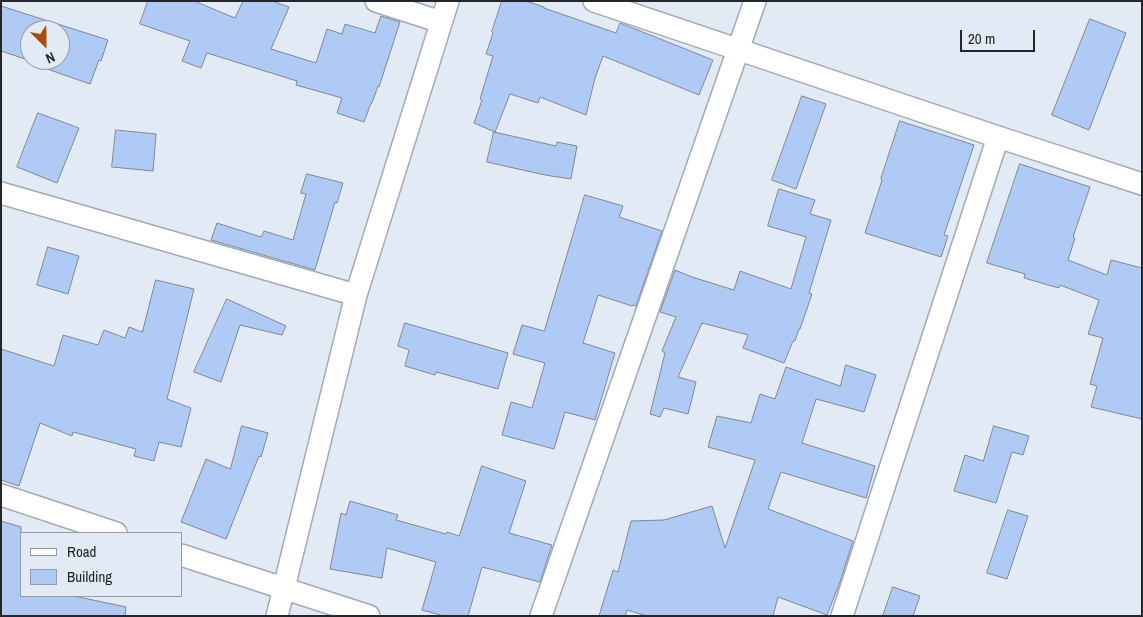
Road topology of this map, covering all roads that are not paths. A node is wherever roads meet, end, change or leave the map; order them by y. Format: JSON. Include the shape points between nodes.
{"nodes":[{"id":1,"x":376,"y":1,"type":"edge"},
{"id":2,"x":448,"y":1,"type":"edge"},
{"id":3,"x":594,"y":1,"type":"edge"},
{"id":4,"x":755,"y":1,"type":"edge"},
{"id":5,"x":441,"y":22,"type":"junction"},
{"id":6,"x":738,"y":49,"type":"junction"},
{"id":7,"x":998,"y":137,"type":"junction"},
{"id":8,"x":1142,"y":184,"type":"edge"},
{"id":9,"x":1,"y":193,"type":"edge"},
{"id":10,"x":356,"y":295,"type":"junction"},
{"id":11,"x":1,"y":495,"type":"edge"},
{"id":12,"x":113,"y":532,"type":"edge"},
{"id":13,"x":182,"y":555,"type":"edge"},
{"id":14,"x":284,"y":588,"type":"junction"},
{"id":15,"x":277,"y":616,"type":"edge"},
{"id":16,"x":369,"y":616,"type":"edge"},
{"id":17,"x":541,"y":616,"type":"edge"},
{"id":18,"x":842,"y":616,"type":"edge"}],
"edges":[{"from":1,"to":5,"type":"street"},
{"from":2,"to":5,"type":"street"},
{"from":3,"to":6,"type":"street"},
{"from":4,"to":6,"type":"street"},
{"from":5,"to":10,"type":"street"},
{"from":6,"to":7,"type":"street"},
{"from":6,"to":17,"type":"street"},
{"from":7,"to":8,"type":"street"},
{"from":7,"to":18,"type":"street"},
{"from":9,"to":10,"type":"street"},
{"from":10,"to":14,"type":"street"},
{"from":11,"to":12,"type":"street"},
{"from":13,"to":14,"type":"street"},
{"from":14,"to":15,"type":"street"},
{"from":14,"to":16,"type":"street"}]}
